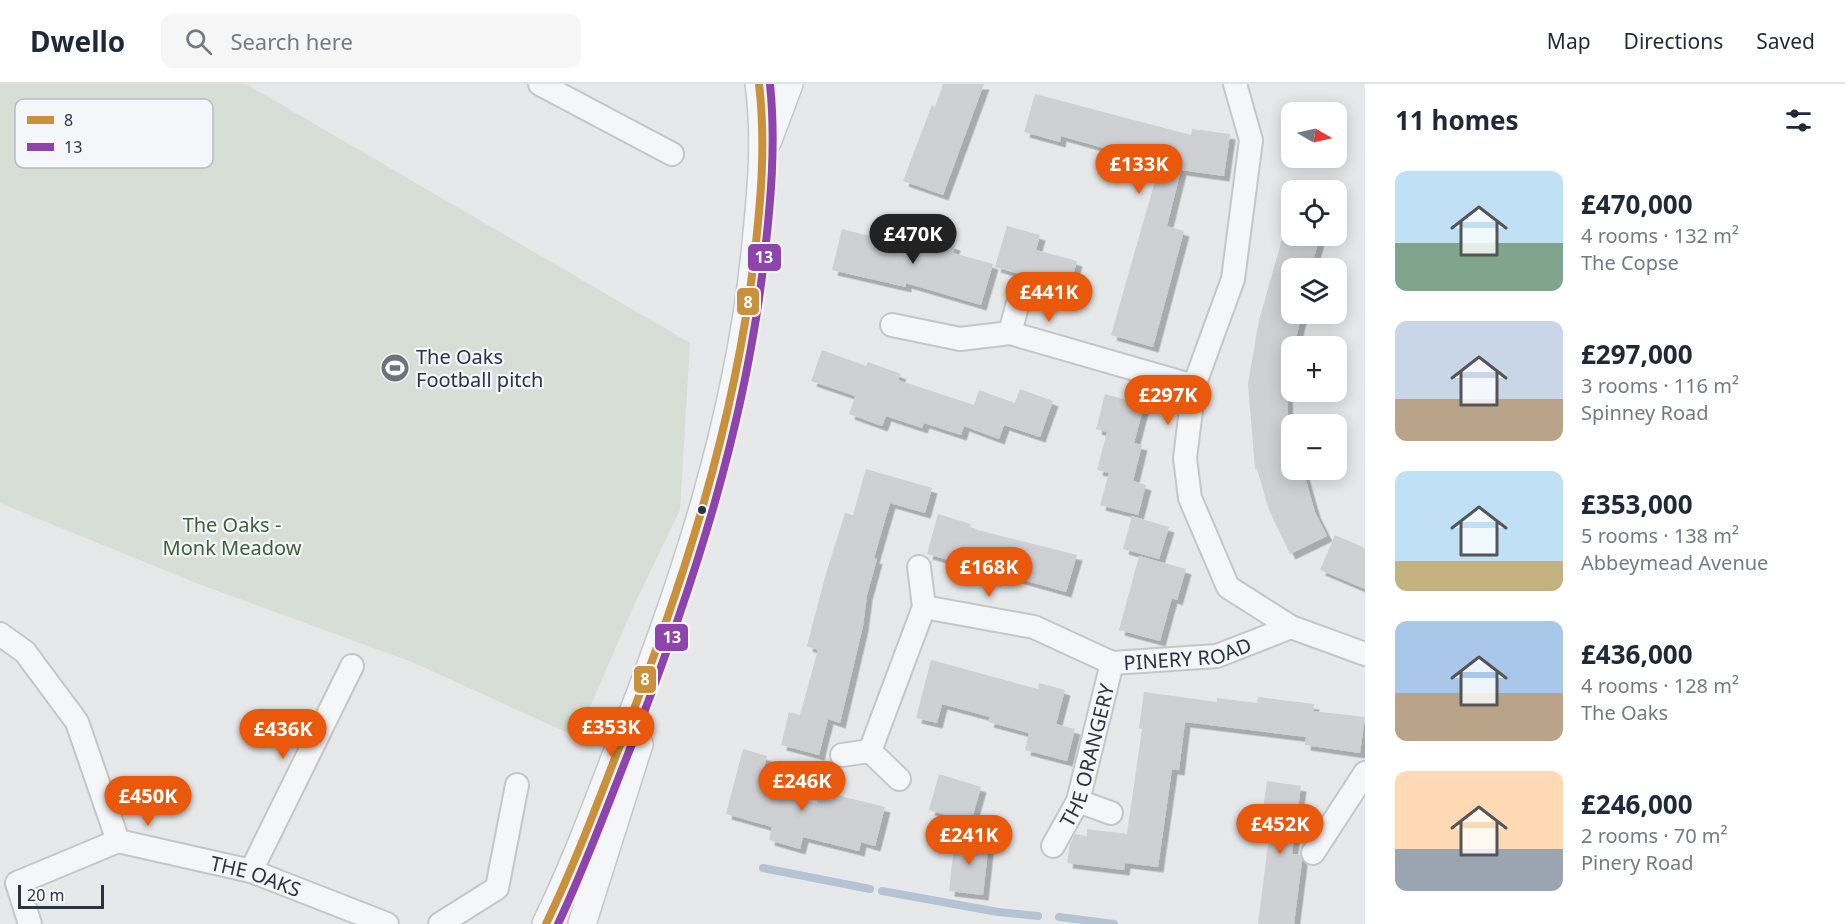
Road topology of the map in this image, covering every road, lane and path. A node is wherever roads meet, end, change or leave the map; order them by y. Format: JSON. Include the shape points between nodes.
{"nodes":[{"id":1,"x":759,"y":84,"type":"edge"},
{"id":2,"x":789,"y":84,"type":"edge"},
{"id":3,"x":1235,"y":84,"type":"edge"},
{"id":4,"x":550,"y":86,"type":"edge"},
{"id":5,"x":764,"y":152,"type":"junction"},
{"id":6,"x":672,"y":154,"type":"dead end"},
{"id":7,"x":1017,"y":306,"type":"dead end"},
{"id":8,"x":892,"y":325,"type":"dead end"},
{"id":9,"x":1010,"y":333,"type":"junction"},
{"id":10,"x":1194,"y":386,"type":"junction"},
{"id":11,"x":919,"y":567,"type":"dead end"},
{"id":12,"x":924,"y":607,"type":"junction"},
{"id":13,"x":667,"y":626,"type":"junction"},
{"id":14,"x":1291,"y":627,"type":"junction"},
{"id":15,"x":0,"y":634,"type":"edge"},
{"id":16,"x":1365,"y":654,"type":"edge"},
{"id":17,"x":1112,"y":663,"type":"junction"},
{"id":18,"x":352,"y":666,"type":"dead end"},
{"id":19,"x":870,"y":751,"type":"junction"},
{"id":20,"x":842,"y":755,"type":"dead end"},
{"id":21,"x":1365,"y":773,"type":"edge"},
{"id":22,"x":899,"y":779,"type":"dead end"},
{"id":23,"x":517,"y":785,"type":"dead end"},
{"id":24,"x":1078,"y":801,"type":"junction"},
{"id":25,"x":1111,"y":813,"type":"dead end"},
{"id":26,"x":118,"y":841,"type":"junction"},
{"id":27,"x":1053,"y":846,"type":"dead end"},
{"id":28,"x":1313,"y":853,"type":"dead end"},
{"id":29,"x":251,"y":871,"type":"junction"},
{"id":30,"x":561,"y":890,"type":"junction"},
{"id":31,"x":586,"y":916,"type":"edge"},
{"id":32,"x":30,"y":924,"type":"edge"},
{"id":33,"x":387,"y":924,"type":"edge"},
{"id":34,"x":440,"y":924,"type":"edge"},
{"id":35,"x":546,"y":924,"type":"edge"},
{"id":36,"x":552,"y":924,"type":"edge"}],
"edges":[{"from":1,"to":5,"type":"street"},
{"from":2,"to":5,"type":"street"},
{"from":3,"to":10,"type":"street","via":[[1251,140],[1233,279]]},
{"from":4,"to":6,"type":"street"},
{"from":5,"to":13,"type":"street","via":[[750,301],[733,394]]},
{"from":7,"to":9,"type":"street"},
{"from":8,"to":9,"type":"street","via":[[960,339]]},
{"from":9,"to":10,"type":"street"},
{"from":10,"to":14,"type":"street","via":[[1185,458],[1190,498],[1228,586]]},
{"from":11,"to":12,"type":"street"},
{"from":12,"to":17,"type":"street","name":"PINERY ROAD","via":[[1034,627]]},
{"from":12,"to":19,"type":"street"},
{"from":13,"to":30,"type":"street"},
{"from":13,"to":31,"type":"street","via":[[650,705]]},
{"from":14,"to":16,"type":"street"},
{"from":14,"to":17,"type":"street","name":"PINERY ROAD","via":[[1217,656]]},
{"from":15,"to":26,"type":"street","via":[[25,652],[76,722]]},
{"from":17,"to":24,"type":"street","name":"THE ORANGERY"},
{"from":18,"to":29,"type":"street"},
{"from":19,"to":20,"type":"street"},
{"from":19,"to":22,"type":"street"},
{"from":21,"to":28,"type":"street"},
{"from":23,"to":34,"type":"street","via":[[497,888]]},
{"from":24,"to":25,"type":"street"},
{"from":24,"to":27,"type":"street","name":"THE ORANGERY"},
{"from":26,"to":29,"type":"street","name":"THE OAKS"},
{"from":26,"to":32,"type":"street","via":[[17,883]]},
{"from":29,"to":33,"type":"street","name":"THE OAKS"},
{"from":30,"to":35,"type":"street"},
{"from":30,"to":36,"type":"street"}]}
